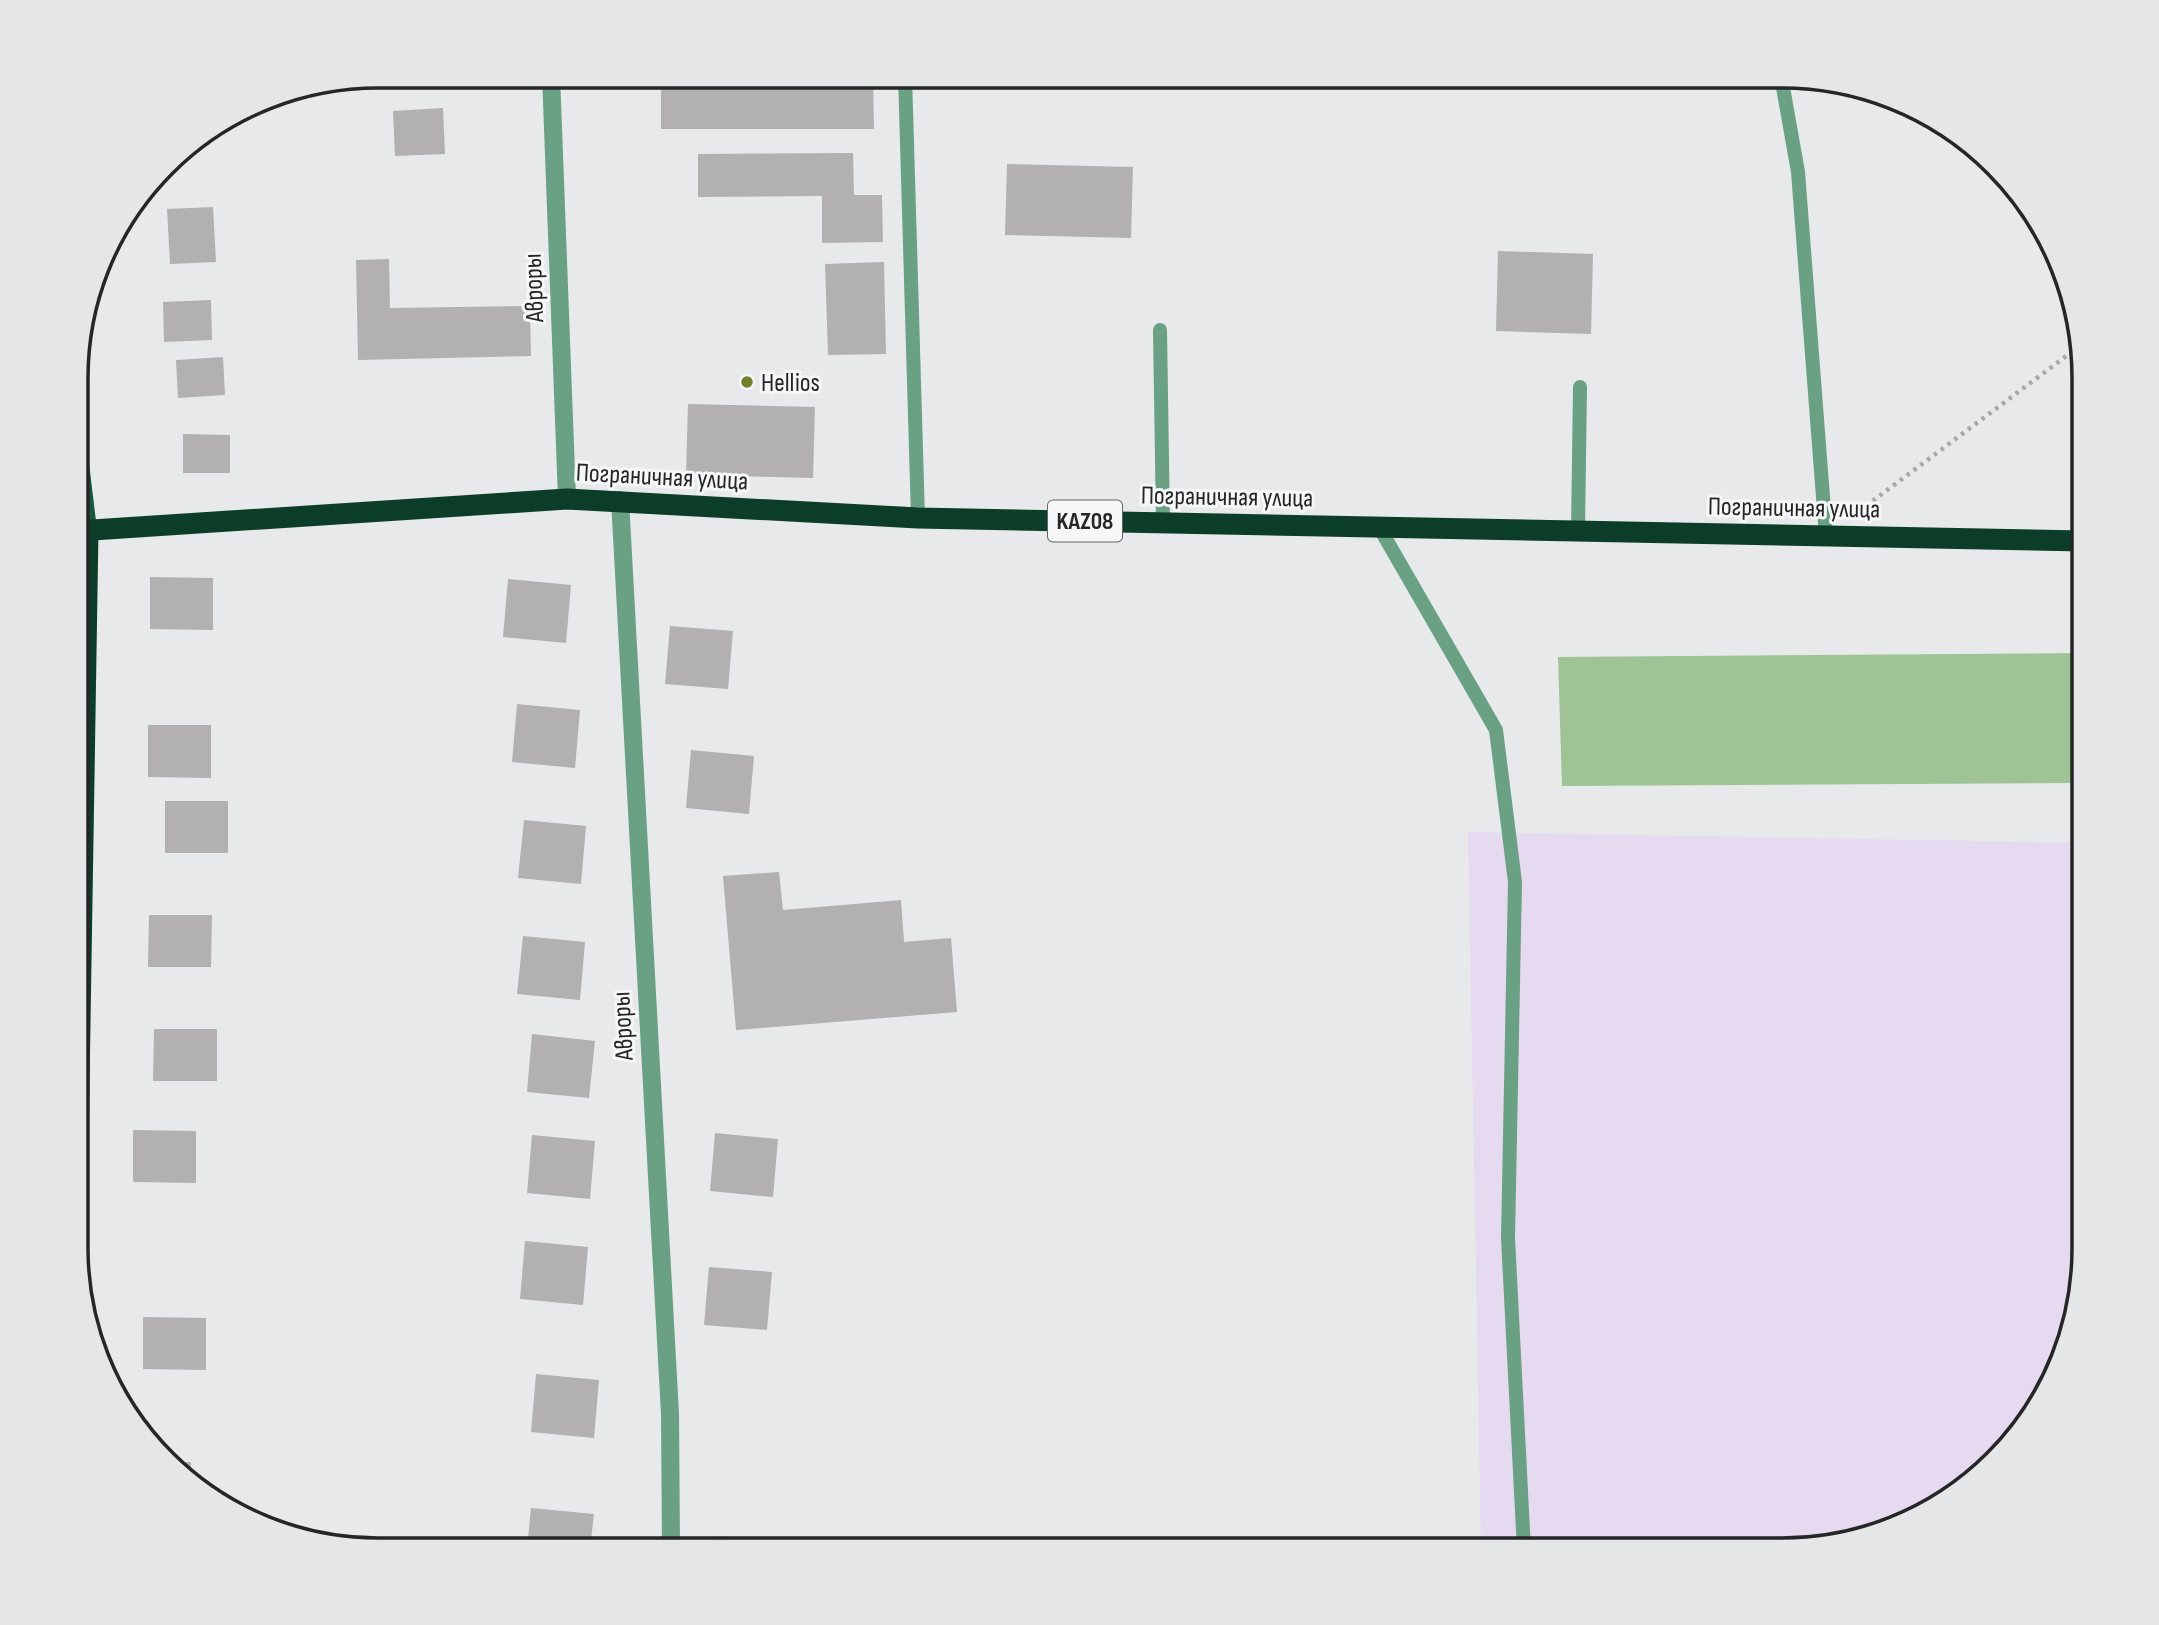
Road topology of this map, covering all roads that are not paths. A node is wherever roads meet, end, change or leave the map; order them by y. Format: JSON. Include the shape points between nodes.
{"nodes":[{"id":1,"x":551,"y":87,"type":"edge"},
{"id":2,"x":905,"y":87,"type":"edge"},
{"id":3,"x":1783,"y":87,"type":"edge"},
{"id":4,"x":1160,"y":330,"type":"dead end"},
{"id":5,"x":1580,"y":387,"type":"dead end"},
{"id":6,"x":567,"y":499,"type":"junction"},
{"id":7,"x":620,"y":500,"type":"junction"},
{"id":8,"x":918,"y":517,"type":"junction"},
{"id":9,"x":1163,"y":523,"type":"junction"},
{"id":10,"x":1379,"y":527,"type":"junction"},
{"id":11,"x":88,"y":530,"type":"edge"},
{"id":12,"x":1578,"y":531,"type":"junction"},
{"id":13,"x":1826,"y":536,"type":"junction"},
{"id":14,"x":2072,"y":541,"type":"edge"},
{"id":15,"x":671,"y":1538,"type":"edge"},
{"id":16,"x":1523,"y":1538,"type":"edge"}],
"edges":[{"from":1,"to":6,"type":"street","name":"Авроры"},
{"from":2,"to":8,"type":"lane"},
{"from":3,"to":13,"type":"lane","via":[[1798,172]]},
{"from":4,"to":9,"type":"lane"},
{"from":5,"to":12,"type":"lane"},
{"from":6,"to":7,"type":"highway","name":"Пограничная улица","number":"KAZ08"},
{"from":6,"to":11,"type":"highway","name":"Пограничная улица","number":"KAZ08"},
{"from":7,"to":8,"type":"highway","name":"Пограничная улица","number":"KAZ08"},
{"from":7,"to":15,"type":"street","name":"Авроры","via":[[670,1414]]},
{"from":8,"to":9,"type":"highway","name":"Пограничная улица","number":"KAZ08"},
{"from":9,"to":10,"type":"highway","name":"Пограничная улица","number":"KAZ08"},
{"from":10,"to":12,"type":"highway","name":"Пограничная улица","number":"KAZ08"},
{"from":10,"to":16,"type":"lane","via":[[1496,730],[1515,882],[1507,1238]]},
{"from":12,"to":13,"type":"highway","name":"Пограничная улица","number":"KAZ08"},
{"from":13,"to":14,"type":"highway","name":"Пограничная улица","number":"KAZ08"}]}
